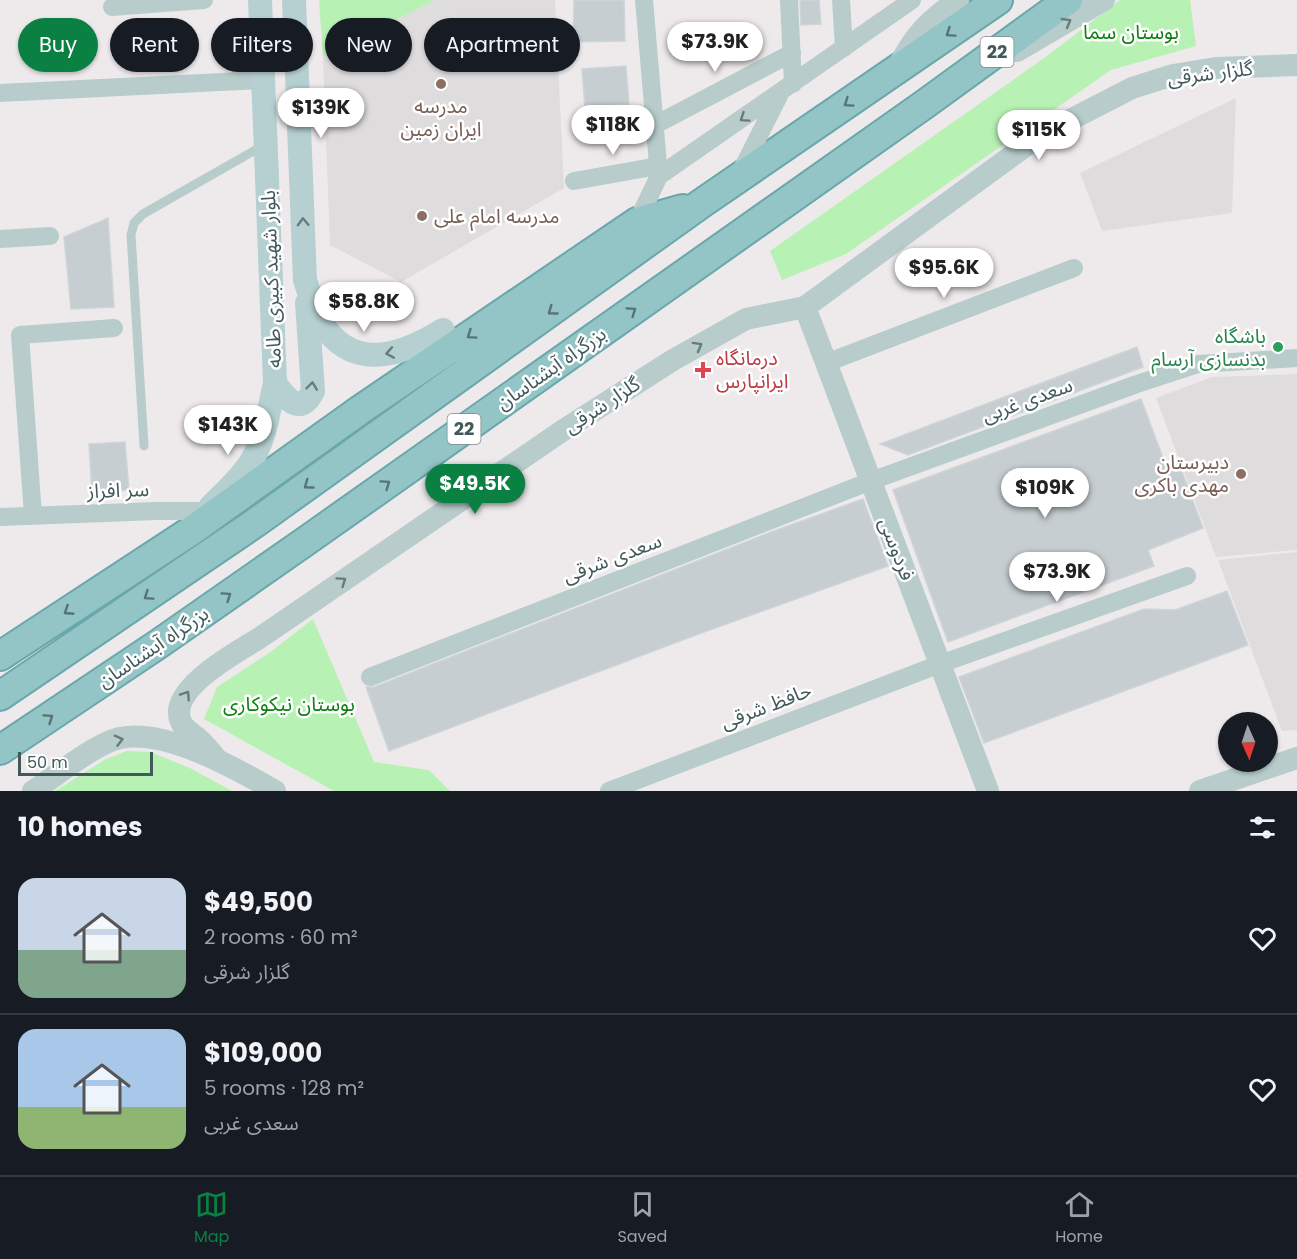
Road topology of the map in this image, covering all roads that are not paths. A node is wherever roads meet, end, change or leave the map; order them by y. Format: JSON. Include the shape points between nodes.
{"nodes":[{"id":1,"x":204,"y":0,"type":"edge"},
{"id":2,"x":260,"y":0,"type":"edge"},
{"id":3,"x":294,"y":0,"type":"edge"},
{"id":4,"x":644,"y":0,"type":"edge"},
{"id":5,"x":789,"y":0,"type":"edge"},
{"id":6,"x":841,"y":0,"type":"edge"},
{"id":7,"x":958,"y":0,"type":"edge"},
{"id":8,"x":998,"y":0,"type":"edge"},
{"id":9,"x":1068,"y":0,"type":"edge"},
{"id":10,"x":1104,"y":0,"type":"edge"},
{"id":11,"x":910,"y":1,"type":"edge"},
{"id":12,"x":112,"y":7,"type":"dead end"},
{"id":13,"x":844,"y":48,"type":"junction"},
{"id":14,"x":792,"y":53,"type":"junction"},
{"id":15,"x":1297,"y":65,"type":"edge"},
{"id":16,"x":897,"y":69,"type":"junction"},
{"id":17,"x":263,"y":80,"type":"junction"},
{"id":18,"x":787,"y":88,"type":"junction"},
{"id":19,"x":0,"y":93,"type":"edge"},
{"id":20,"x":925,"y":104,"type":"junction"},
{"id":21,"x":655,"y":125,"type":"junction"},
{"id":22,"x":266,"y":144,"type":"junction"},
{"id":23,"x":658,"y":171,"type":"junction"},
{"id":24,"x":737,"y":179,"type":"junction"},
{"id":25,"x":574,"y":181,"type":"dead end"},
{"id":26,"x":702,"y":203,"type":"junction"},
{"id":27,"x":637,"y":222,"type":"junction"},
{"id":28,"x":50,"y":236,"type":"dead end"},
{"id":29,"x":0,"y":239,"type":"edge"},
{"id":30,"x":616,"y":265,"type":"junction"},
{"id":31,"x":1074,"y":268,"type":"dead end"},
{"id":32,"x":305,"y":280,"type":"junction"},
{"id":33,"x":805,"y":307,"type":"junction"},
{"id":34,"x":114,"y":328,"type":"dead end"},
{"id":35,"x":443,"y":330,"type":"joint"},
{"id":36,"x":1297,"y":358,"type":"edge"},
{"id":37,"x":826,"y":363,"type":"junction"},
{"id":38,"x":275,"y":382,"type":"junction"},
{"id":39,"x":144,"y":446,"type":"dead end"},
{"id":40,"x":871,"y":481,"type":"junction"},
{"id":41,"x":33,"y":515,"type":"junction"},
{"id":42,"x":0,"y":517,"type":"edge"},
{"id":43,"x":198,"y":521,"type":"junction"},
{"id":44,"x":1187,"y":576,"type":"dead end"},
{"id":45,"x":0,"y":656,"type":"edge"},
{"id":46,"x":940,"y":664,"type":"junction"},
{"id":47,"x":370,"y":677,"type":"dead end"},
{"id":48,"x":0,"y":696,"type":"edge"},
{"id":49,"x":9,"y":744,"type":"edge"},
{"id":50,"x":216,"y":758,"type":"junction"},
{"id":51,"x":1297,"y":758,"type":"edge"},
{"id":52,"x":0,"y":761,"type":"edge"},
{"id":53,"x":33,"y":791,"type":"edge"},
{"id":54,"x":275,"y":791,"type":"edge"},
{"id":55,"x":609,"y":791,"type":"edge"},
{"id":56,"x":988,"y":791,"type":"edge"},
{"id":57,"x":1200,"y":791,"type":"edge"}],
"edges":[{"from":1,"to":12,"type":"street"},
{"from":2,"to":17,"type":"main road","name":"بلوار شهید کبیری طامه"},
{"from":32,"to":3,"type":"main road","name":"بلوار شهید کبیری طامه","one_way":true},
{"from":4,"to":21,"type":"street"},
{"from":5,"to":14,"type":"street"},
{"from":6,"to":13,"type":"street"},
{"from":7,"to":16,"type":"street","via":[[921,29]]},
{"from":8,"to":16,"type":"highway","number":"22","one_way":true},
{"from":9,"to":20,"type":"highway","name":"بزرگراه آبشناسان","number":"22"},
{"from":20,"to":10,"type":"street","one_way":true},
{"from":11,"to":13,"type":"street"},
{"from":13,"to":18,"type":"street"},
{"from":14,"to":18,"type":"street"},
{"from":14,"to":21,"type":"street"},
{"from":15,"to":33,"type":"street","name":"گلزار شرقی","via":[[1216,68],[1173,75],[1132,88],[1039,136]]},
{"from":16,"to":24,"type":"highway","number":"22","one_way":true},
{"from":17,"to":19,"type":"street"},
{"from":17,"to":22,"type":"main road","name":"بلوار شهید کبیری طامه"},
{"from":18,"to":23,"type":"street","one_way":true},
{"from":18,"to":24,"type":"street"},
{"from":49,"to":20,"type":"highway","name":"بزرگراه آبشناسان","number":"22","one_way":true,"via":[[157,645]]},
{"from":21,"to":23,"type":"street"},
{"from":22,"to":38,"type":"main road","name":"بلوار شهید کبیری طامه"},
{"from":22,"to":39,"type":"lane","via":[[143,214],[134,223],[131,235]]},
{"from":23,"to":25,"type":"street"},
{"from":23,"to":27,"type":"street"},
{"from":24,"to":26,"type":"highway","number":"22"},
{"from":26,"to":27,"type":"highway"},
{"from":26,"to":30,"type":"highway","number":"22"},
{"from":27,"to":30,"type":"street"},
{"from":27,"to":35,"type":"highway","via":[[577,240]]},
{"from":27,"to":43,"type":"highway","one_way":true},
{"from":28,"to":29,"type":"street"},
{"from":30,"to":48,"type":"highway","number":"22","one_way":true,"via":[[255,523]]},
{"from":31,"to":37,"type":"street"},
{"from":35,"to":32,"type":"main road","name":"بلوار شهید کبیری طامه","one_way":true,"via":[[397,353],[355,352],[334,339],[323,325]]},
{"from":38,"to":32,"type":"main road","one_way":true,"via":[[292,403],[305,402],[313,391]]},
{"from":33,"to":37,"type":"street","name":"فردوسی"},
{"from":50,"to":33,"type":"street","name":"گلزار شرقی","one_way":true,"via":[[186,729],[178,714],[187,692],[211,669],[673,360],[746,319]]},
{"from":34,"to":41,"type":"street","via":[[20,335]]},
{"from":36,"to":40,"type":"street","name":"سعدی غربی","via":[[1198,364]]},
{"from":37,"to":40,"type":"street","name":"فردوسی"},
{"from":38,"to":43,"type":"main road","name":"بلوار شهید کبیری طامه","via":[[262,439],[252,460]]},
{"from":40,"to":46,"type":"street","name":"فردوسی"},
{"from":40,"to":47,"type":"street","name":"سعدی شرقی"},
{"from":41,"to":42,"type":"street","name":"سر افراز"},
{"from":41,"to":43,"type":"street","name":"سر افراز","via":[[157,511]]},
{"from":43,"to":45,"type":"highway","one_way":true},
{"from":44,"to":46,"type":"street","name":"حافظ شرقی"},
{"from":46,"to":55,"type":"street","name":"حافظ شرقی"},
{"from":46,"to":56,"type":"street","name":"فردوسی"},
{"from":49,"to":52,"type":"highway","name":"بزرگراه آبشناسان"},
{"from":53,"to":50,"type":"street","one_way":true,"via":[[119,738],[150,737]]},
{"from":50,"to":54,"type":"street"},
{"from":51,"to":57,"type":"street"}]}
